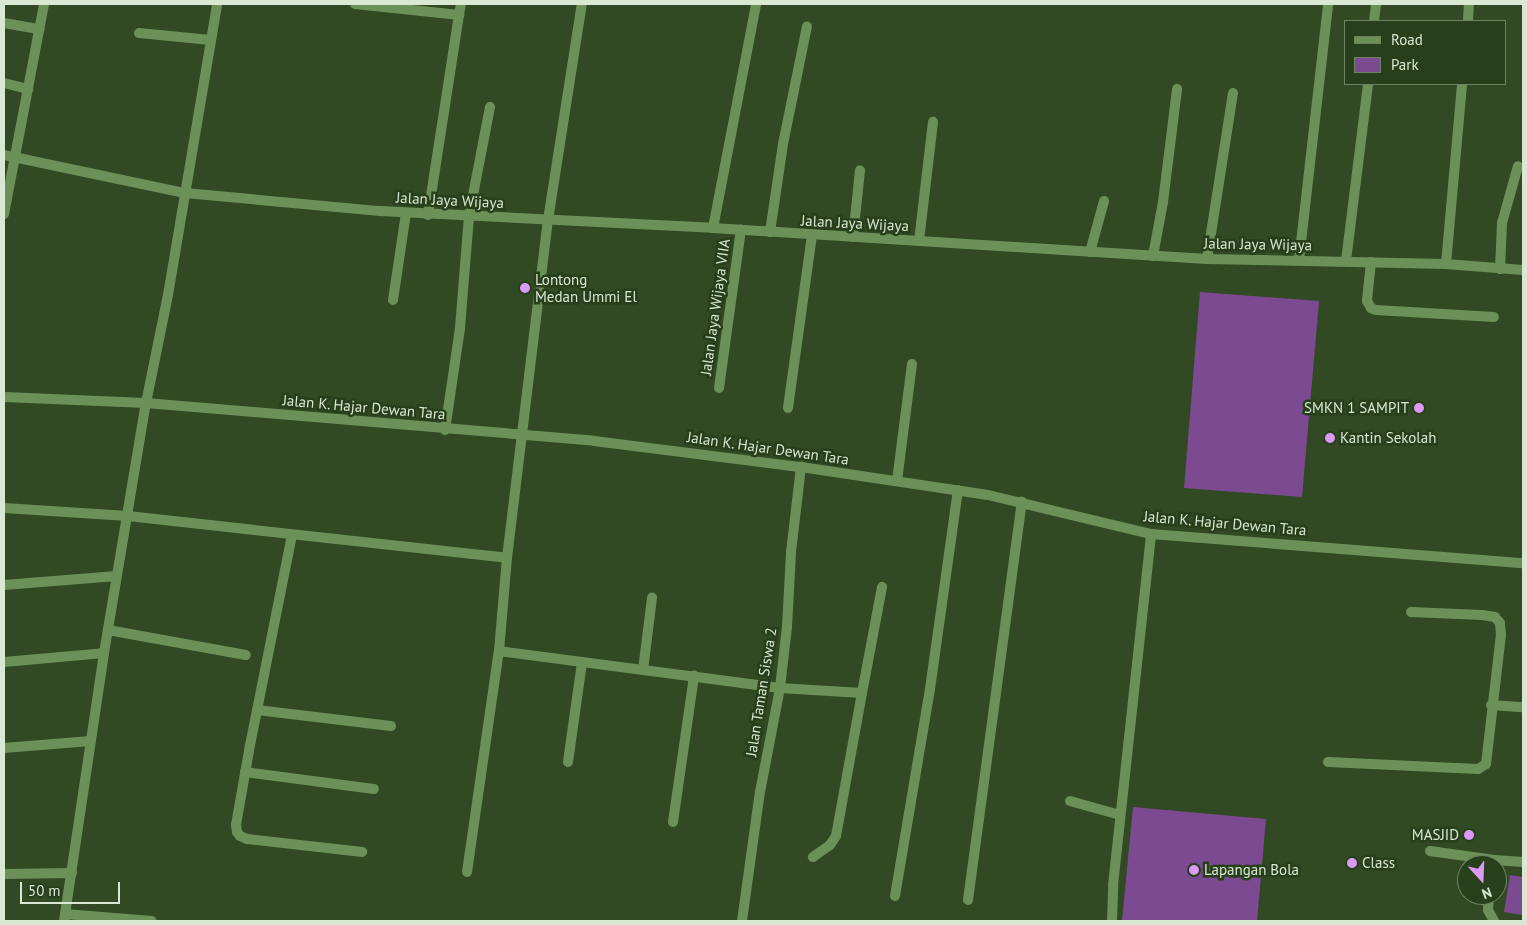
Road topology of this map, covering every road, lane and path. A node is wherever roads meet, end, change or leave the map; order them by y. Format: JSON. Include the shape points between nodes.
{"nodes":[{"id":1,"x":44,"y":4,"type":"edge"},
{"id":2,"x":217,"y":4,"type":"edge"},
{"id":3,"x":355,"y":4,"type":"edge"},
{"id":4,"x":461,"y":4,"type":"edge"},
{"id":5,"x":582,"y":4,"type":"edge"},
{"id":6,"x":756,"y":4,"type":"edge"},
{"id":7,"x":1328,"y":4,"type":"edge"},
{"id":8,"x":1376,"y":4,"type":"edge"},
{"id":9,"x":1470,"y":4,"type":"edge"},
{"id":10,"x":458,"y":16,"type":"junction"},
{"id":11,"x":1374,"y":20,"type":"edge"},
{"id":12,"x":1468,"y":20,"type":"edge"},
{"id":13,"x":4,"y":24,"type":"edge"},
{"id":14,"x":807,"y":26,"type":"dead end"},
{"id":15,"x":39,"y":29,"type":"junction"},
{"id":16,"x":139,"y":33,"type":"dead end"},
{"id":17,"x":211,"y":40,"type":"junction"},
{"id":18,"x":4,"y":83,"type":"edge"},
{"id":19,"x":1368,"y":85,"type":"edge"},
{"id":20,"x":1462,"y":85,"type":"edge"},
{"id":21,"x":28,"y":89,"type":"junction"},
{"id":22,"x":1176,"y":90,"type":"dead end"},
{"id":23,"x":1233,"y":93,"type":"dead end"},
{"id":24,"x":490,"y":107,"type":"dead end"},
{"id":25,"x":933,"y":122,"type":"dead end"},
{"id":26,"x":9,"y":156,"type":"edge"},
{"id":27,"x":1518,"y":166,"type":"dead end"},
{"id":28,"x":860,"y":170,"type":"dead end"},
{"id":29,"x":185,"y":193,"type":"junction"},
{"id":30,"x":1104,"y":201,"type":"dead end"},
{"id":31,"x":406,"y":213,"type":"junction"},
{"id":32,"x":4,"y":214,"type":"edge"},
{"id":33,"x":428,"y":214,"type":"junction"},
{"id":34,"x":469,"y":216,"type":"junction"},
{"id":35,"x":548,"y":220,"type":"junction"},
{"id":36,"x":713,"y":228,"type":"junction"},
{"id":37,"x":740,"y":230,"type":"junction"},
{"id":38,"x":770,"y":232,"type":"junction"},
{"id":39,"x":812,"y":236,"type":"junction"},
{"id":40,"x":853,"y":237,"type":"junction"},
{"id":41,"x":919,"y":241,"type":"junction"},
{"id":42,"x":1090,"y":252,"type":"junction"},
{"id":43,"x":1153,"y":256,"type":"junction"},
{"id":44,"x":1206,"y":259,"type":"junction"},
{"id":45,"x":1299,"y":260,"type":"junction"},
{"id":46,"x":1346,"y":261,"type":"junction"},
{"id":47,"x":1371,"y":262,"type":"junction"},
{"id":48,"x":1446,"y":264,"type":"junction"},
{"id":49,"x":1500,"y":269,"type":"junction"},
{"id":50,"x":1523,"y":270,"type":"edge"},
{"id":51,"x":393,"y":300,"type":"dead end"},
{"id":52,"x":1494,"y":317,"type":"dead end"},
{"id":53,"x":912,"y":364,"type":"dead end"},
{"id":54,"x":719,"y":388,"type":"dead end"},
{"id":55,"x":4,"y":397,"type":"edge"},
{"id":56,"x":146,"y":404,"type":"junction"},
{"id":57,"x":788,"y":408,"type":"dead end"},
{"id":58,"x":445,"y":430,"type":"junction"},
{"id":59,"x":521,"y":435,"type":"junction"},
{"id":60,"x":801,"y":467,"type":"junction"},
{"id":61,"x":897,"y":481,"type":"junction"},
{"id":62,"x":958,"y":490,"type":"junction"},
{"id":63,"x":1022,"y":502,"type":"junction"},
{"id":64,"x":4,"y":508,"type":"edge"},
{"id":65,"x":128,"y":516,"type":"junction"},
{"id":66,"x":1151,"y":534,"type":"junction"},
{"id":67,"x":292,"y":535,"type":"junction"},
{"id":68,"x":507,"y":558,"type":"junction"},
{"id":69,"x":1523,"y":563,"type":"edge"},
{"id":70,"x":117,"y":576,"type":"junction"},
{"id":71,"x":4,"y":585,"type":"edge"},
{"id":72,"x":882,"y":587,"type":"dead end"},
{"id":73,"x":652,"y":598,"type":"dead end"},
{"id":74,"x":1411,"y":612,"type":"dead end"},
{"id":75,"x":108,"y":630,"type":"junction"},
{"id":76,"x":499,"y":651,"type":"junction"},
{"id":77,"x":104,"y":653,"type":"junction"},
{"id":78,"x":246,"y":656,"type":"dead end"},
{"id":79,"x":4,"y":662,"type":"edge"},
{"id":80,"x":582,"y":662,"type":"junction"},
{"id":81,"x":643,"y":670,"type":"junction"},
{"id":82,"x":694,"y":676,"type":"junction"},
{"id":83,"x":780,"y":688,"type":"junction"},
{"id":84,"x":862,"y":693,"type":"junction"},
{"id":85,"x":1491,"y":705,"type":"junction"},
{"id":86,"x":1523,"y":707,"type":"edge"},
{"id":87,"x":257,"y":710,"type":"junction"},
{"id":88,"x":391,"y":726,"type":"dead end"},
{"id":89,"x":91,"y":742,"type":"junction"},
{"id":90,"x":4,"y":748,"type":"edge"},
{"id":91,"x":568,"y":762,"type":"dead end"},
{"id":92,"x":1328,"y":762,"type":"dead end"},
{"id":93,"x":245,"y":772,"type":"junction"},
{"id":94,"x":374,"y":789,"type":"dead end"},
{"id":95,"x":1070,"y":801,"type":"dead end"},
{"id":96,"x":1120,"y":816,"type":"junction"},
{"id":97,"x":673,"y":822,"type":"dead end"},
{"id":98,"x":1430,"y":851,"type":"dead end"},
{"id":99,"x":362,"y":852,"type":"dead end"},
{"id":100,"x":813,"y":856,"type":"dead end"},
{"id":101,"x":1457,"y":856,"type":"edge"},
{"id":102,"x":1507,"y":862,"type":"edge"},
{"id":103,"x":1523,"y":862,"type":"edge"},
{"id":104,"x":466,"y":872,"type":"dead end"},
{"id":105,"x":72,"y":873,"type":"junction"},
{"id":106,"x":4,"y":874,"type":"edge"},
{"id":107,"x":895,"y":896,"type":"dead end"},
{"id":108,"x":968,"y":900,"type":"dead end"},
{"id":109,"x":1488,"y":905,"type":"edge"},
{"id":110,"x":64,"y":918,"type":"edge"},
{"id":111,"x":152,"y":921,"type":"edge"},
{"id":112,"x":742,"y":921,"type":"edge"},
{"id":113,"x":1112,"y":921,"type":"edge"},
{"id":114,"x":1494,"y":921,"type":"edge"}],
"edges":[{"from":1,"to":15,"type":"street"},
{"from":2,"to":17,"type":"street"},
{"from":3,"to":10,"type":"street"},
{"from":4,"to":10,"type":"street"},
{"from":5,"to":35,"type":"street"},
{"from":6,"to":36,"type":"street"},
{"from":7,"to":45,"type":"street"},
{"from":8,"to":11,"type":"street"},
{"from":9,"to":12,"type":"street"},
{"from":10,"to":33,"type":"street"},
{"from":13,"to":15,"type":"street"},
{"from":14,"to":38,"type":"street","via":[[783,144]]},
{"from":15,"to":21,"type":"street"},
{"from":16,"to":17,"type":"street"},
{"from":17,"to":29,"type":"street"},
{"from":18,"to":21,"type":"street"},
{"from":19,"to":46,"type":"street"},
{"from":20,"to":48,"type":"street"},
{"from":21,"to":26,"type":"street"},
{"from":22,"to":43,"type":"street","via":[[1165,192]]},
{"from":23,"to":44,"type":"street"},
{"from":24,"to":34,"type":"street"},
{"from":25,"to":41,"type":"street"},
{"from":26,"to":29,"type":"street","name":"Jalan Jaya Wijaya"},
{"from":26,"to":32,"type":"street"},
{"from":27,"to":49,"type":"street","via":[[1502,223]]},
{"from":28,"to":40,"type":"street"},
{"from":29,"to":31,"type":"street","name":"Jalan Jaya Wijaya"},
{"from":29,"to":56,"type":"street"},
{"from":30,"to":42,"type":"street"},
{"from":31,"to":33,"type":"street","name":"Jalan Jaya Wijaya"},
{"from":31,"to":51,"type":"street"},
{"from":33,"to":34,"type":"street","name":"Jalan Jaya Wijaya"},
{"from":34,"to":35,"type":"street","name":"Jalan Jaya Wijaya"},
{"from":34,"to":58,"type":"street","via":[[460,328]]},
{"from":35,"to":36,"type":"street","name":"Jalan Jaya Wijaya"},
{"from":35,"to":59,"type":"street"},
{"from":36,"to":37,"type":"street","name":"Jalan Jaya Wijaya"},
{"from":37,"to":38,"type":"street","name":"Jalan Jaya Wijaya"},
{"from":37,"to":54,"type":"street","name":"Jalan Jaya Wijaya VIIA"},
{"from":38,"to":39,"type":"street","name":"Jalan Jaya Wijaya"},
{"from":39,"to":40,"type":"street","name":"Jalan Jaya Wijaya"},
{"from":39,"to":57,"type":"street"},
{"from":40,"to":41,"type":"street","name":"Jalan Jaya Wijaya"},
{"from":41,"to":42,"type":"street","name":"Jalan Jaya Wijaya"},
{"from":42,"to":43,"type":"street","name":"Jalan Jaya Wijaya"},
{"from":43,"to":44,"type":"street","name":"Jalan Jaya Wijaya"},
{"from":44,"to":45,"type":"street","name":"Jalan Jaya Wijaya"},
{"from":45,"to":46,"type":"street","name":"Jalan Jaya Wijaya"},
{"from":46,"to":47,"type":"street","name":"Jalan Jaya Wijaya"},
{"from":47,"to":48,"type":"street","name":"Jalan Jaya Wijaya"},
{"from":47,"to":52,"type":"street","via":[[1367,301],[1371,308]]},
{"from":48,"to":49,"type":"street","name":"Jalan Jaya Wijaya"},
{"from":49,"to":50,"type":"street","name":"Jalan Jaya Wijaya"},
{"from":53,"to":61,"type":"street"},
{"from":55,"to":56,"type":"street","name":"Jalan K. Hajar Dewan Tara"},
{"from":56,"to":58,"type":"street","name":"Jalan K. Hajar Dewan Tara"},
{"from":56,"to":65,"type":"street"},
{"from":58,"to":59,"type":"street","name":"Jalan K. Hajar Dewan Tara"},
{"from":59,"to":60,"type":"street","name":"Jalan K. Hajar Dewan Tara"},
{"from":59,"to":68,"type":"street"},
{"from":60,"to":61,"type":"street","name":"Jalan K. Hajar Dewan Tara"},
{"from":60,"to":83,"type":"street","name":"Jalan Taman Siswa 2"},
{"from":61,"to":62,"type":"street","name":"Jalan K. Hajar Dewan Tara"},
{"from":62,"to":63,"type":"street","name":"Jalan K. Hajar Dewan Tara"},
{"from":62,"to":107,"type":"street","via":[[930,689]]},
{"from":63,"to":66,"type":"street","name":"Jalan K. Hajar Dewan Tara"},
{"from":63,"to":108,"type":"street"},
{"from":64,"to":65,"type":"street"},
{"from":65,"to":67,"type":"street"},
{"from":65,"to":70,"type":"street"},
{"from":66,"to":69,"type":"street","name":"Jalan K. Hajar Dewan Tara"},
{"from":66,"to":96,"type":"street"},
{"from":67,"to":68,"type":"street"},
{"from":67,"to":87,"type":"street"},
{"from":68,"to":76,"type":"street"},
{"from":70,"to":71,"type":"street"},
{"from":70,"to":75,"type":"street"},
{"from":72,"to":84,"type":"street"},
{"from":73,"to":81,"type":"street"},
{"from":74,"to":85,"type":"street","via":[[1495,617],[1500,623],[1501,635]]},
{"from":75,"to":77,"type":"street"},
{"from":75,"to":78,"type":"street"},
{"from":76,"to":80,"type":"street"},
{"from":76,"to":104,"type":"street"},
{"from":77,"to":79,"type":"street"},
{"from":77,"to":89,"type":"street"},
{"from":80,"to":81,"type":"street"},
{"from":80,"to":91,"type":"street"},
{"from":81,"to":82,"type":"street"},
{"from":82,"to":83,"type":"street"},
{"from":82,"to":97,"type":"street"},
{"from":83,"to":84,"type":"street"},
{"from":83,"to":112,"type":"street","name":"Jalan Taman Siswa 2","via":[[760,792]]},
{"from":84,"to":100,"type":"street","via":[[836,836]]},
{"from":85,"to":86,"type":"street"},
{"from":85,"to":92,"type":"street","via":[[1487,760],[1481,768]]},
{"from":87,"to":88,"type":"street"},
{"from":87,"to":93,"type":"street"},
{"from":89,"to":90,"type":"street"},
{"from":89,"to":105,"type":"street"},
{"from":93,"to":94,"type":"street"},
{"from":93,"to":99,"type":"street","via":[[236,825],[240,836]]},
{"from":95,"to":96,"type":"street"},
{"from":96,"to":113,"type":"street"},
{"from":98,"to":101,"type":"street"},
{"from":102,"to":103,"type":"street"},
{"from":105,"to":106,"type":"street"},
{"from":105,"to":110,"type":"street"},
{"from":109,"to":114,"type":"street"},
{"from":110,"to":111,"type":"street"}]}
